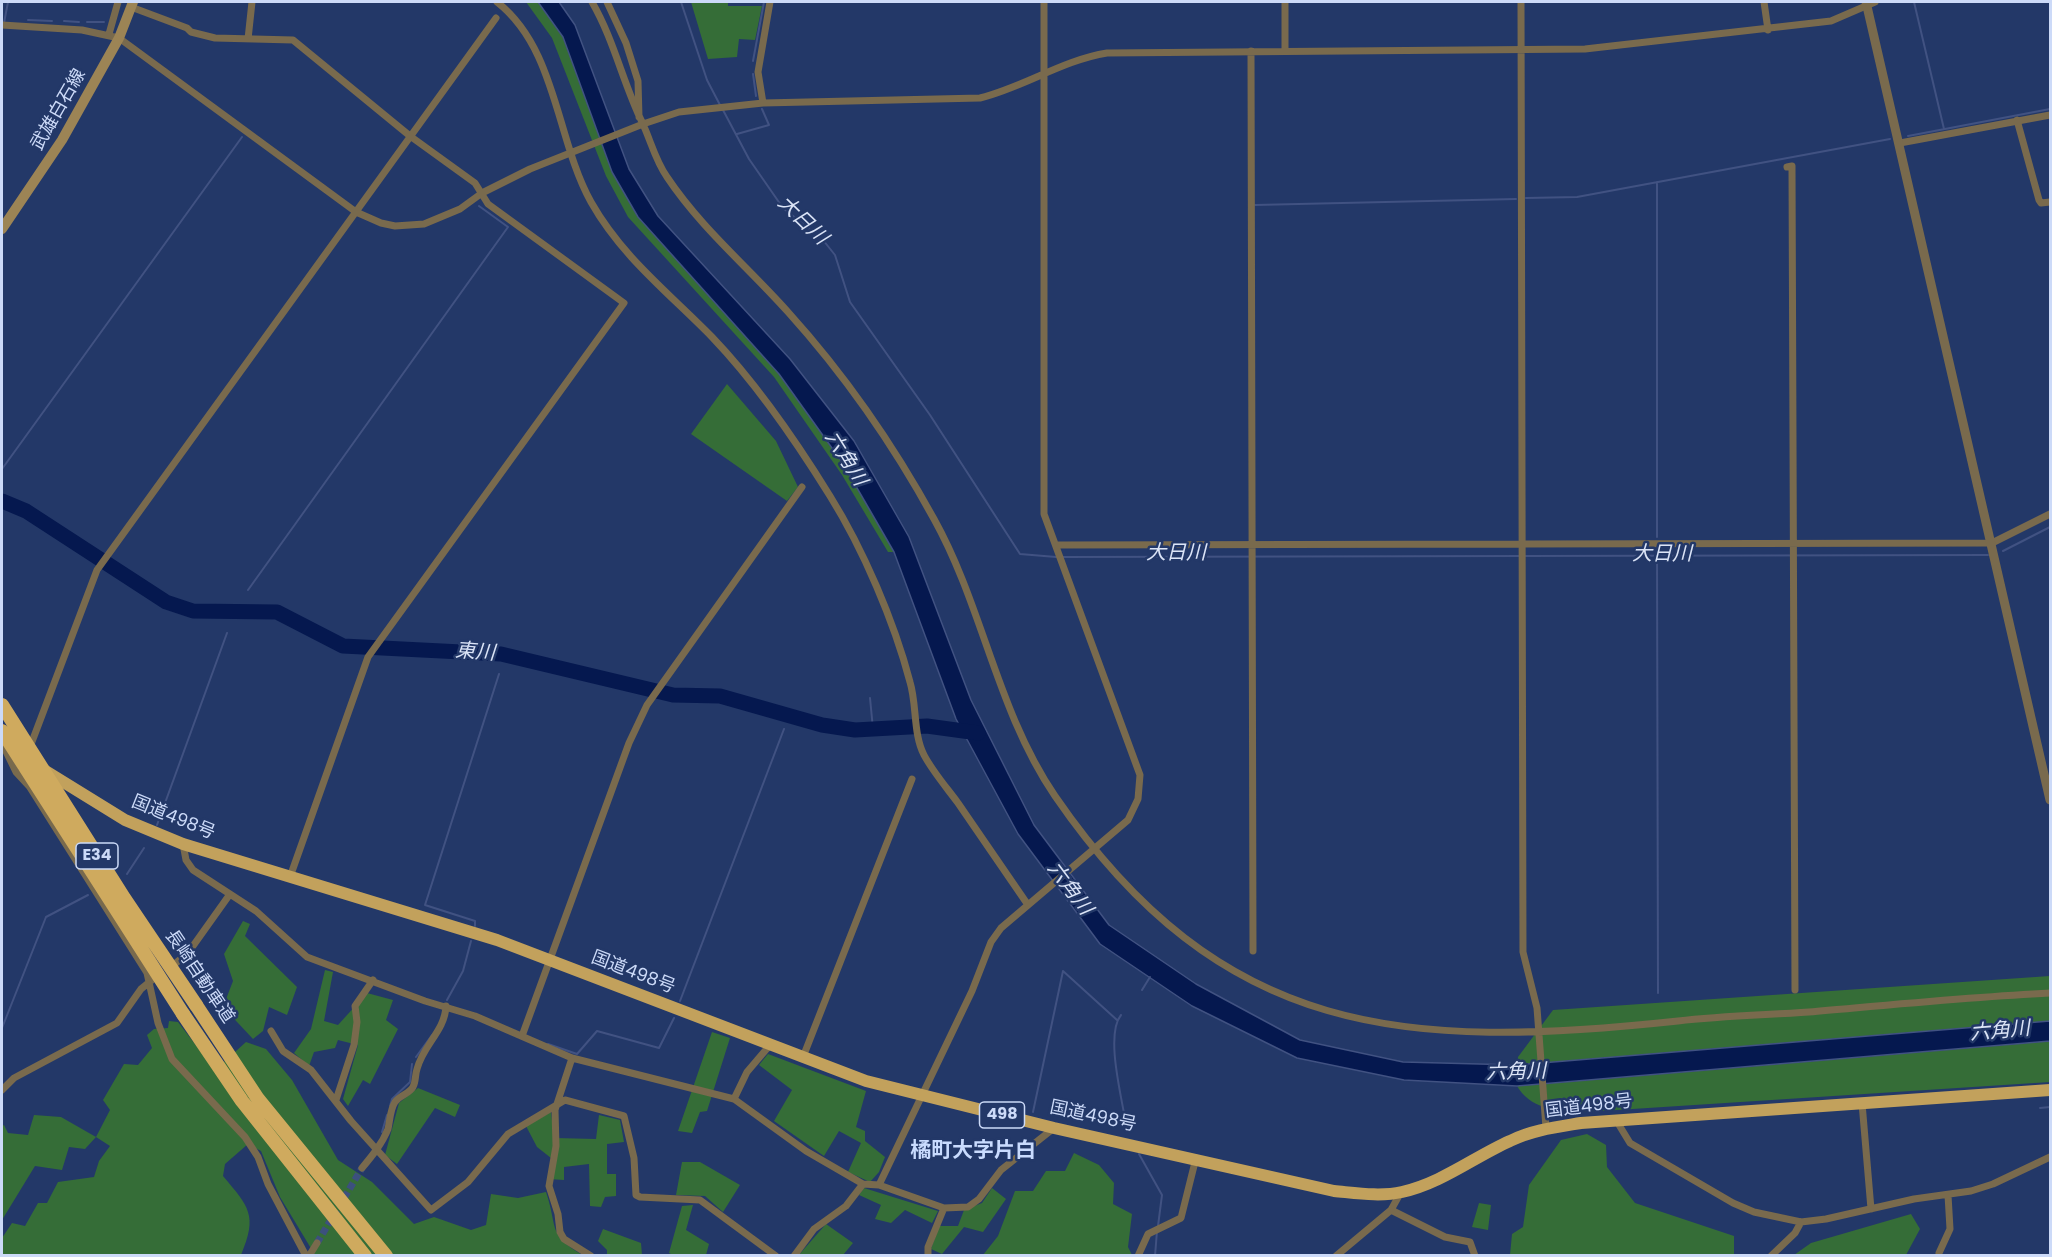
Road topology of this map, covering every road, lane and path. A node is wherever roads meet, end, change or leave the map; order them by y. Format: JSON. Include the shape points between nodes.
{"nodes":[{"id":1,"x":118,"y":2,"type":"edge"},
{"id":2,"x":252,"y":2,"type":"edge"},
{"id":3,"x":497,"y":2,"type":"edge"},
{"id":4,"x":592,"y":2,"type":"edge"},
{"id":5,"x":607,"y":2,"type":"edge"},
{"id":6,"x":770,"y":2,"type":"edge"},
{"id":7,"x":1044,"y":2,"type":"edge"},
{"id":8,"x":1285,"y":2,"type":"edge"},
{"id":9,"x":1521,"y":2,"type":"edge"},
{"id":10,"x":1764,"y":2,"type":"edge"},
{"id":11,"x":1869,"y":3,"type":"edge"},
{"id":12,"x":132,"y":4,"type":"edge"},
{"id":13,"x":496,"y":18,"type":"dead end"},
{"id":14,"x":2,"y":26,"type":"edge"},
{"id":15,"x":1768,"y":30,"type":"junction"},
{"id":16,"x":113,"y":36,"type":"junction"},
{"id":17,"x":248,"y":39,"type":"junction"},
{"id":18,"x":1521,"y":49,"type":"junction"},
{"id":19,"x":1285,"y":50,"type":"junction"},
{"id":20,"x":1251,"y":51,"type":"junction"},
{"id":21,"x":1044,"y":75,"type":"junction"},
{"id":22,"x":763,"y":103,"type":"junction"},
{"id":23,"x":2050,"y":115,"type":"edge"},
{"id":24,"x":2017,"y":120,"type":"junction"},
{"id":25,"x":640,"y":122,"type":"junction"},
{"id":26,"x":410,"y":136,"type":"junction"},
{"id":27,"x":1900,"y":143,"type":"junction"},
{"id":28,"x":572,"y":151,"type":"junction"},
{"id":29,"x":1787,"y":166,"type":"dead end"},
{"id":30,"x":482,"y":193,"type":"junction"},
{"id":31,"x":2050,"y":202,"type":"edge"},
{"id":32,"x":356,"y":212,"type":"junction"},
{"id":33,"x":2,"y":229,"type":"edge"},
{"id":34,"x":802,"y":487,"type":"dead end"},
{"id":35,"x":2050,"y":514,"type":"edge"},
{"id":36,"x":1992,"y":543,"type":"junction"},
{"id":37,"x":1793,"y":544,"type":"junction"},
{"id":38,"x":1253,"y":545,"type":"junction"},
{"id":39,"x":1522,"y":545,"type":"junction"},
{"id":40,"x":1057,"y":546,"type":"junction"},
{"id":41,"x":2,"y":705,"type":"edge"},
{"id":42,"x":2,"y":731,"type":"edge"},
{"id":43,"x":2,"y":740,"type":"edge"},
{"id":44,"x":26,"y":758,"type":"junction"},
{"id":45,"x":912,"y":779,"type":"dead end"},
{"id":46,"x":2050,"y":800,"type":"edge"},
{"id":47,"x":183,"y":844,"type":"junction"},
{"id":48,"x":1093,"y":850,"type":"junction"},
{"id":49,"x":290,"y":877,"type":"junction"},
{"id":50,"x":230,"y":894,"type":"junction"},
{"id":51,"x":1030,"y":903,"type":"junction"},
{"id":52,"x":1253,"y":951,"type":"dead end"},
{"id":53,"x":550,"y":960,"type":"junction"},
{"id":54,"x":373,"y":980,"type":"junction"},
{"id":55,"x":150,"y":983,"type":"junction"},
{"id":56,"x":1795,"y":990,"type":"dead end"},
{"id":57,"x":2050,"y":993,"type":"edge"},
{"id":58,"x":446,"y":1006,"type":"junction"},
{"id":59,"x":271,"y":1031,"type":"dead end"},
{"id":60,"x":1539,"y":1033,"type":"junction"},
{"id":61,"x":522,"y":1036,"type":"junction"},
{"id":62,"x":770,"y":1044,"type":"junction"},
{"id":63,"x":803,"y":1057,"type":"junction"},
{"id":64,"x":572,"y":1058,"type":"junction"},
{"id":65,"x":2,"y":1090,"type":"edge"},
{"id":66,"x":2050,"y":1090,"type":"edge"},
{"id":67,"x":921,"y":1096,"type":"junction"},
{"id":68,"x":336,"y":1100,"type":"junction"},
{"id":69,"x":734,"y":1100,"type":"junction"},
{"id":70,"x":557,"y":1103,"type":"junction"},
{"id":71,"x":1862,"y":1103,"type":"junction"},
{"id":72,"x":1616,"y":1120,"type":"junction"},
{"id":73,"x":1054,"y":1128,"type":"junction"},
{"id":74,"x":1546,"y":1128,"type":"junction"},
{"id":75,"x":377,"y":1150,"type":"junction"},
{"id":76,"x":2050,"y":1156,"type":"edge"},
{"id":77,"x":1196,"y":1158,"type":"junction"},
{"id":78,"x":362,"y":1168,"type":"tunnel mouth"},
{"id":79,"x":863,"y":1184,"type":"junction"},
{"id":80,"x":879,"y":1185,"type":"junction"},
{"id":81,"x":1401,"y":1192,"type":"junction"},
{"id":82,"x":1948,"y":1195,"type":"junction"},
{"id":83,"x":944,"y":1208,"type":"junction"},
{"id":84,"x":1871,"y":1209,"type":"junction"},
{"id":85,"x":1391,"y":1210,"type":"junction"},
{"id":86,"x":1801,"y":1222,"type":"junction"},
{"id":87,"x":317,"y":1243,"type":"tunnel mouth"},
{"id":88,"x":1939,"y":1253,"type":"dead end"},
{"id":89,"x":308,"y":1256,"type":"edge"},
{"id":90,"x":365,"y":1256,"type":"edge"},
{"id":91,"x":386,"y":1256,"type":"edge"},
{"id":92,"x":591,"y":1256,"type":"edge"},
{"id":93,"x":776,"y":1256,"type":"edge"},
{"id":94,"x":794,"y":1256,"type":"edge"},
{"id":95,"x":928,"y":1256,"type":"edge"},
{"id":96,"x":1138,"y":1256,"type":"edge"},
{"id":97,"x":1336,"y":1256,"type":"edge"},
{"id":98,"x":1475,"y":1256,"type":"edge"},
{"id":99,"x":1771,"y":1256,"type":"edge"}],
"edges":[{"from":1,"to":16,"type":"street"},
{"from":2,"to":17,"type":"street"},
{"from":3,"to":28,"type":"street","via":[[530,40]]},
{"from":4,"to":25,"type":"street","via":[[615,51]]},
{"from":5,"to":25,"type":"street","via":[[638,81]]},
{"from":6,"to":22,"type":"street","via":[[758,72]]},
{"from":7,"to":21,"type":"street"},
{"from":8,"to":19,"type":"street"},
{"from":9,"to":18,"type":"street"},
{"from":10,"to":15,"type":"street"},
{"from":11,"to":15,"type":"street","via":[[1831,21]]},
{"from":11,"to":27,"type":"street"},
{"from":12,"to":16,"type":"main road","name":"武雄白石線"},
{"from":12,"to":17,"type":"street","via":[[191,32],[215,38]]},
{"from":13,"to":26,"type":"street"},
{"from":14,"to":16,"type":"street"},
{"from":15,"to":18,"type":"street","via":[[1585,49]]},
{"from":16,"to":32,"type":"street"},
{"from":16,"to":33,"type":"main road","name":"武雄白石線","via":[[62,140]]},
{"from":17,"to":26,"type":"street","via":[[293,40]]},
{"from":18,"to":19,"type":"street"},
{"from":18,"to":39,"type":"street"},
{"from":19,"to":20,"type":"street"},
{"from":20,"to":21,"type":"street","via":[[1107,53],[1088,56]]},
{"from":20,"to":38,"type":"street"},
{"from":21,"to":22,"type":"street","via":[[980,98]]},
{"from":21,"to":40,"type":"street","via":[[1044,514]]},
{"from":22,"to":25,"type":"street","via":[[679,112]]},
{"from":23,"to":24,"type":"street"},
{"from":24,"to":27,"type":"street"},
{"from":24,"to":31,"type":"street","via":[[2039,200]]},
{"from":25,"to":28,"type":"street"},
{"from":25,"to":48,"type":"street","via":[[670,183],[817,345],[913,484],[952,555],[1010,710],[1052,792]]},
{"from":26,"to":30,"type":"street","via":[[475,183]]},
{"from":26,"to":32,"type":"street"},
{"from":27,"to":36,"type":"street"},
{"from":28,"to":30,"type":"street"},
{"from":28,"to":51,"type":"street","via":[[591,201],[615,239],[643,272],[713,338],[799,448],[832,499],[886,613],[910,680],[924,754]]},
{"from":29,"to":37,"type":"street","via":[[1792,166]]},
{"from":30,"to":32,"type":"street","via":[[460,209],[424,224],[395,226]]},
{"from":30,"to":49,"type":"street","via":[[488,204],[624,303],[368,657]]},
{"from":32,"to":44,"type":"street","via":[[97,570]]},
{"from":34,"to":53,"type":"street","via":[[651,700],[629,743]]},
{"from":35,"to":36,"type":"street"},
{"from":36,"to":37,"type":"street"},
{"from":36,"to":46,"type":"street"},
{"from":37,"to":39,"type":"street"},
{"from":37,"to":56,"type":"street"},
{"from":38,"to":39,"type":"street"},
{"from":38,"to":40,"type":"street"},
{"from":38,"to":52,"type":"street"},
{"from":39,"to":60,"type":"street","via":[[1523,952]]},
{"from":40,"to":48,"type":"street","via":[[1140,775],[1138,800],[1128,820]]},
{"from":41,"to":91,"type":"highway","name":"長崎自動車道","number":"E34","bridge":true,"via":[[258,1099]]},
{"from":42,"to":90,"type":"highway","name":"長崎自動車道","number":"E34","bridge":true,"via":[[243,1101]]},
{"from":43,"to":44,"type":"highway","name":"国道498号","number":"498"},
{"from":43,"to":55,"type":"street","via":[[16,772],[29,786]]},
{"from":44,"to":47,"type":"highway","name":"国道498号","number":"498","via":[[126,819]]},
{"from":45,"to":63,"type":"street"},
{"from":47,"to":49,"type":"highway","name":"国道498号","number":"498"},
{"from":47,"to":50,"type":"street","via":[[193,870]]},
{"from":48,"to":51,"type":"street"},
{"from":48,"to":60,"type":"street","via":[[1175,930],[1212,958],[1291,999],[1351,1018],[1393,1026]]},
{"from":49,"to":53,"type":"highway","name":"国道498号","number":"498"},
{"from":50,"to":54,"type":"street","via":[[256,910],[308,957]]},
{"from":50,"to":55,"type":"street","via":[[189,953]]},
{"from":51,"to":67,"type":"street","via":[[991,942],[972,992]]},
{"from":53,"to":61,"type":"street"},
{"from":53,"to":62,"type":"highway","name":"国道498号","number":"498"},
{"from":54,"to":58,"type":"street"},
{"from":54,"to":68,"type":"street","via":[[355,1006],[354,1045]]},
{"from":55,"to":65,"type":"street","via":[[141,989],[117,1023],[14,1078]]},
{"from":55,"to":89,"type":"street","via":[[158,1023],[172,1059],[245,1137]]},
{"from":57,"to":60,"type":"street"},
{"from":58,"to":61,"type":"street"},
{"from":58,"to":75,"type":"street","via":[[438,1034],[427,1045],[417,1068],[415,1084],[397,1100]]},
{"from":59,"to":68,"type":"street","via":[[283,1051],[311,1070]]},
{"from":60,"to":74,"type":"street"},
{"from":61,"to":64,"type":"street"},
{"from":62,"to":63,"type":"highway","name":"国道498号","number":"498"},
{"from":62,"to":69,"type":"street","via":[[747,1072]]},
{"from":63,"to":67,"type":"highway","name":"国道498号","number":"498","via":[[866,1081]]},
{"from":64,"to":69,"type":"street"},
{"from":64,"to":70,"type":"street"},
{"from":66,"to":71,"type":"highway","name":"国道498号","number":"498"},
{"from":67,"to":73,"type":"highway","name":"国道498号","number":"498"},
{"from":67,"to":80,"type":"street"},
{"from":68,"to":75,"type":"street"},
{"from":69,"to":79,"type":"street","via":[[806,1151]]},
{"from":70,"to":75,"type":"street","via":[[508,1134],[468,1182],[431,1210]]},
{"from":70,"to":92,"type":"street","via":[[550,1192],[564,1239]]},
{"from":70,"to":93,"type":"street","via":[[565,1100],[624,1116],[634,1158],[636,1194],[640,1197],[700,1200]]},
{"from":71,"to":72,"type":"highway","name":"国道498号","number":"498"},
{"from":71,"to":84,"type":"street"},
{"from":72,"to":74,"type":"highway","name":"国道498号","number":"498"},
{"from":72,"to":86,"type":"street","via":[[1630,1143],[1733,1203],[1754,1212]]},
{"from":73,"to":77,"type":"highway","name":"国道498号","number":"498"},
{"from":73,"to":83,"type":"street","via":[[1001,1170],[968,1207]]},
{"from":74,"to":81,"type":"highway","name":"国道498号","number":"498","via":[[1511,1140],[1444,1176]]},
{"from":75,"to":78,"type":"street"},
{"from":76,"to":82,"type":"street","via":[[1993,1184]]},
{"from":77,"to":81,"type":"highway","name":"国道498号","number":"498","via":[[1334,1191]]},
{"from":77,"to":96,"type":"street","via":[[1185,1212],[1167,1227],[1153,1230],[1143,1241]]},
{"from":79,"to":80,"type":"street"},
{"from":79,"to":94,"type":"street","via":[[846,1206],[814,1229]]},
{"from":80,"to":83,"type":"street"},
{"from":81,"to":85,"type":"street"},
{"from":82,"to":84,"type":"street"},
{"from":82,"to":88,"type":"street","via":[[1950,1229]]},
{"from":83,"to":95,"type":"street"},
{"from":84,"to":86,"type":"street"},
{"from":85,"to":97,"type":"street"},
{"from":85,"to":98,"type":"street","via":[[1445,1237],[1470,1242]]},
{"from":86,"to":99,"type":"street"},
{"from":87,"to":89,"type":"street"}]}
